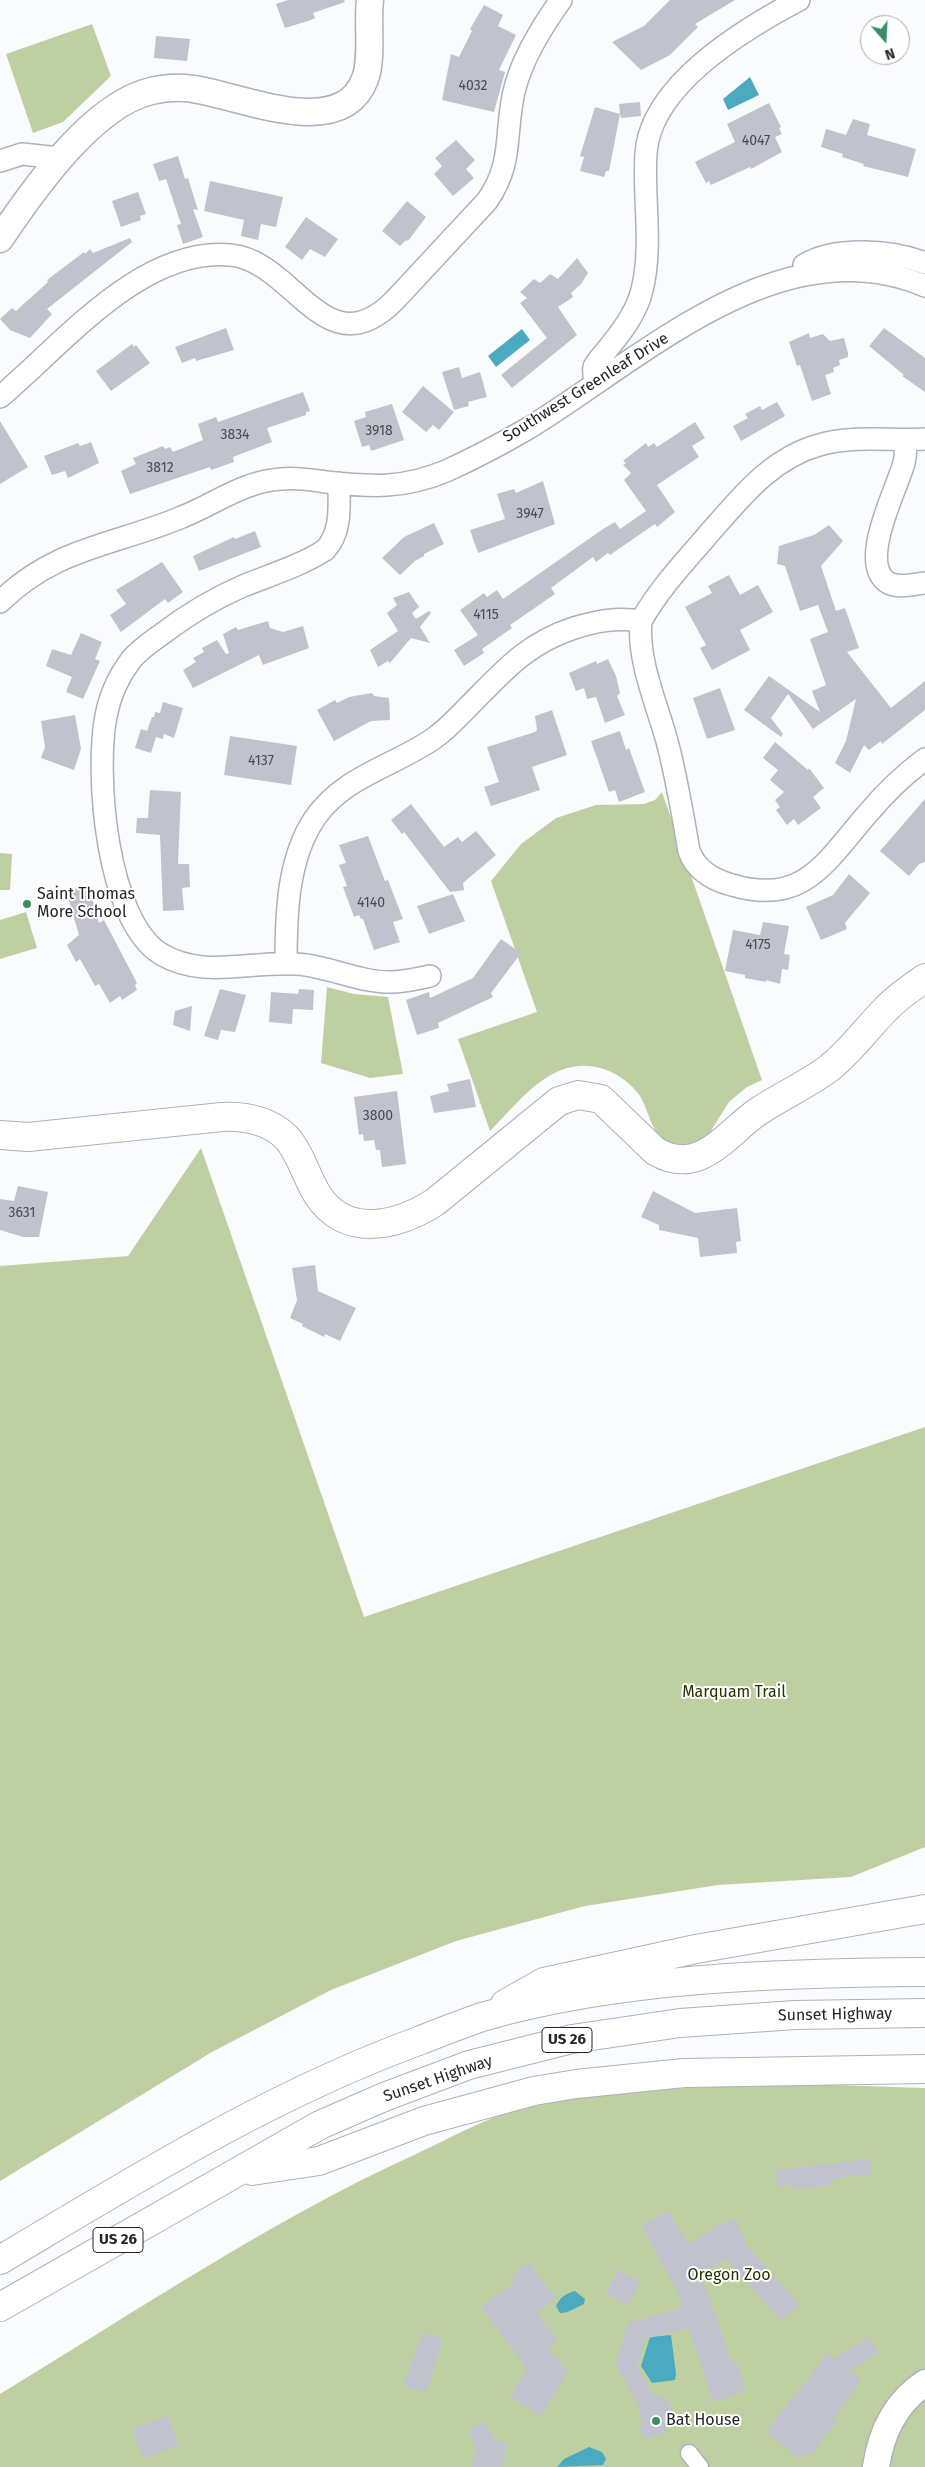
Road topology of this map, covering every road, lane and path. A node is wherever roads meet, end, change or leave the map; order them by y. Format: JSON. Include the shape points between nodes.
{"nodes":[{"id":1,"x":370,"y":0,"type":"edge"},
{"id":2,"x":561,"y":0,"type":"edge"},
{"id":3,"x":799,"y":0,"type":"edge"},
{"id":4,"x":59,"y":158,"type":"junction"},
{"id":5,"x":0,"y":161,"type":"edge"},
{"id":6,"x":0,"y":239,"type":"edge"},
{"id":7,"x":925,"y":263,"type":"edge"},
{"id":8,"x":791,"y":279,"type":"junction"},
{"id":9,"x":925,"y":286,"type":"edge"},
{"id":10,"x":595,"y":382,"type":"junction"},
{"id":11,"x":0,"y":397,"type":"edge"},
{"id":12,"x":915,"y":440,"type":"edge"},
{"id":13,"x":339,"y":484,"type":"junction"},
{"id":14,"x":925,"y":583,"type":"edge"},
{"id":15,"x":0,"y":602,"type":"edge"},
{"id":16,"x":641,"y":621,"type":"junction"},
{"id":17,"x":925,"y":759,"type":"edge"},
{"id":18,"x":286,"y":964,"type":"junction"},
{"id":19,"x":430,"y":976,"type":"dead end"},
{"id":20,"x":925,"y":978,"type":"edge"},
{"id":21,"x":0,"y":1135,"type":"edge"},
{"id":22,"x":925,"y":1909,"type":"edge"},
{"id":23,"x":925,"y":1972,"type":"edge"},
{"id":24,"x":925,"y":2013,"type":"edge"},
{"id":25,"x":482,"y":2017,"type":"junction"},
{"id":26,"x":925,"y":2069,"type":"edge"},
{"id":27,"x":236,"y":2174,"type":"junction"},
{"id":28,"x":0,"y":2260,"type":"edge"},
{"id":29,"x":0,"y":2307,"type":"edge"},
{"id":30,"x":925,"y":2383,"type":"edge"},
{"id":31,"x":689,"y":2453,"type":"dead end"},
{"id":32,"x":700,"y":2467,"type":"edge"},
{"id":33,"x":876,"y":2467,"type":"edge"}],
"edges":[{"from":1,"to":4,"type":"street","via":[[365,78],[357,94],[345,105],[326,112],[282,110],[192,89],[151,91],[123,101],[112,109]]},
{"from":2,"to":11,"type":"street","via":[[531,48],[516,84],[507,156],[499,183],[487,201],[378,315],[360,323],[340,323],[325,317],[251,259],[214,254],[190,258],[161,268],[123,290]]},
{"from":3,"to":10,"type":"street","via":[[733,39],[697,68],[664,104],[649,132],[646,154],[647,258],[642,289],[628,322],[595,366]]},
{"from":4,"to":5,"type":"street","via":[[22,154]]},
{"from":4,"to":6,"type":"street"},
{"from":7,"to":8,"type":"street","via":[[886,252],[852,253],[806,263]]},
{"from":8,"to":9,"type":"street","name":"Southwest Greenleaf Drive","via":[[829,271],[871,271]]},
{"from":8,"to":10,"type":"street","name":"Southwest Greenleaf Drive","via":[[749,292],[725,304]]},
{"from":10,"to":13,"type":"street","name":"Southwest Greenleaf Drive","via":[[527,429],[446,470],[402,485]]},
{"from":12,"to":14,"type":"street","via":[[892,492],[875,557],[886,582],[897,586]]},
{"from":12,"to":16,"type":"street","via":[[836,441],[807,448],[780,462],[756,481],[666,582]]},
{"from":13,"to":15,"type":"street","name":"Southwest Greenleaf Drive","via":[[279,479],[237,490],[174,521],[66,556],[37,571]]},
{"from":13,"to":18,"type":"street","via":[[336,533],[326,550],[226,594],[149,644],[124,670],[106,718],[103,765],[105,814],[115,872],[132,923],[160,953],[191,965],[222,968]]},
{"from":16,"to":17,"type":"street","via":[[644,655],[668,745],[689,851],[692,860],[708,875],[730,885],[756,891],[782,890],[806,880],[823,867],[891,788]]},
{"from":16,"to":18,"type":"street","via":[[598,620],[556,634],[533,646],[442,733],[346,786],[329,801],[305,836],[297,859],[288,904]]},
{"from":18,"to":19,"type":"street","via":[[389,982]]},
{"from":20,"to":21,"type":"main road","via":[[887,1008],[828,1069],[758,1112],[704,1154],[684,1160],[664,1156],[601,1099],[568,1097],[546,1110],[435,1202],[423,1210],[390,1221],[356,1224],[338,1216],[317,1194],[285,1137],[272,1127],[250,1119],[222,1117],[28,1137]]},
{"from":22,"to":25,"type":"main road","via":[[696,1949],[544,1982]]},
{"from":23,"to":25,"type":"main road","number":"US 26","via":[[778,1976],[650,1986],[590,1994]]},
{"from":24,"to":27,"type":"main road","name":"Sunset Highway","number":"US 26","via":[[796,2015],[680,2023],[538,2046],[469,2065],[384,2096],[320,2125]]},
{"from":25,"to":28,"type":"main road","number":"US 26","via":[[377,2056],[277,2101],[190,2147]]},
{"from":26,"to":27,"type":"main road","via":[[684,2073],[576,2084],[509,2097],[424,2121],[319,2161]]},
{"from":27,"to":29,"type":"main road","name":"Sunset Highway","number":"US 26"},
{"from":30,"to":33,"type":"street","via":[[912,2391],[892,2416],[879,2444]]},
{"from":31,"to":32,"type":"street"}]}
